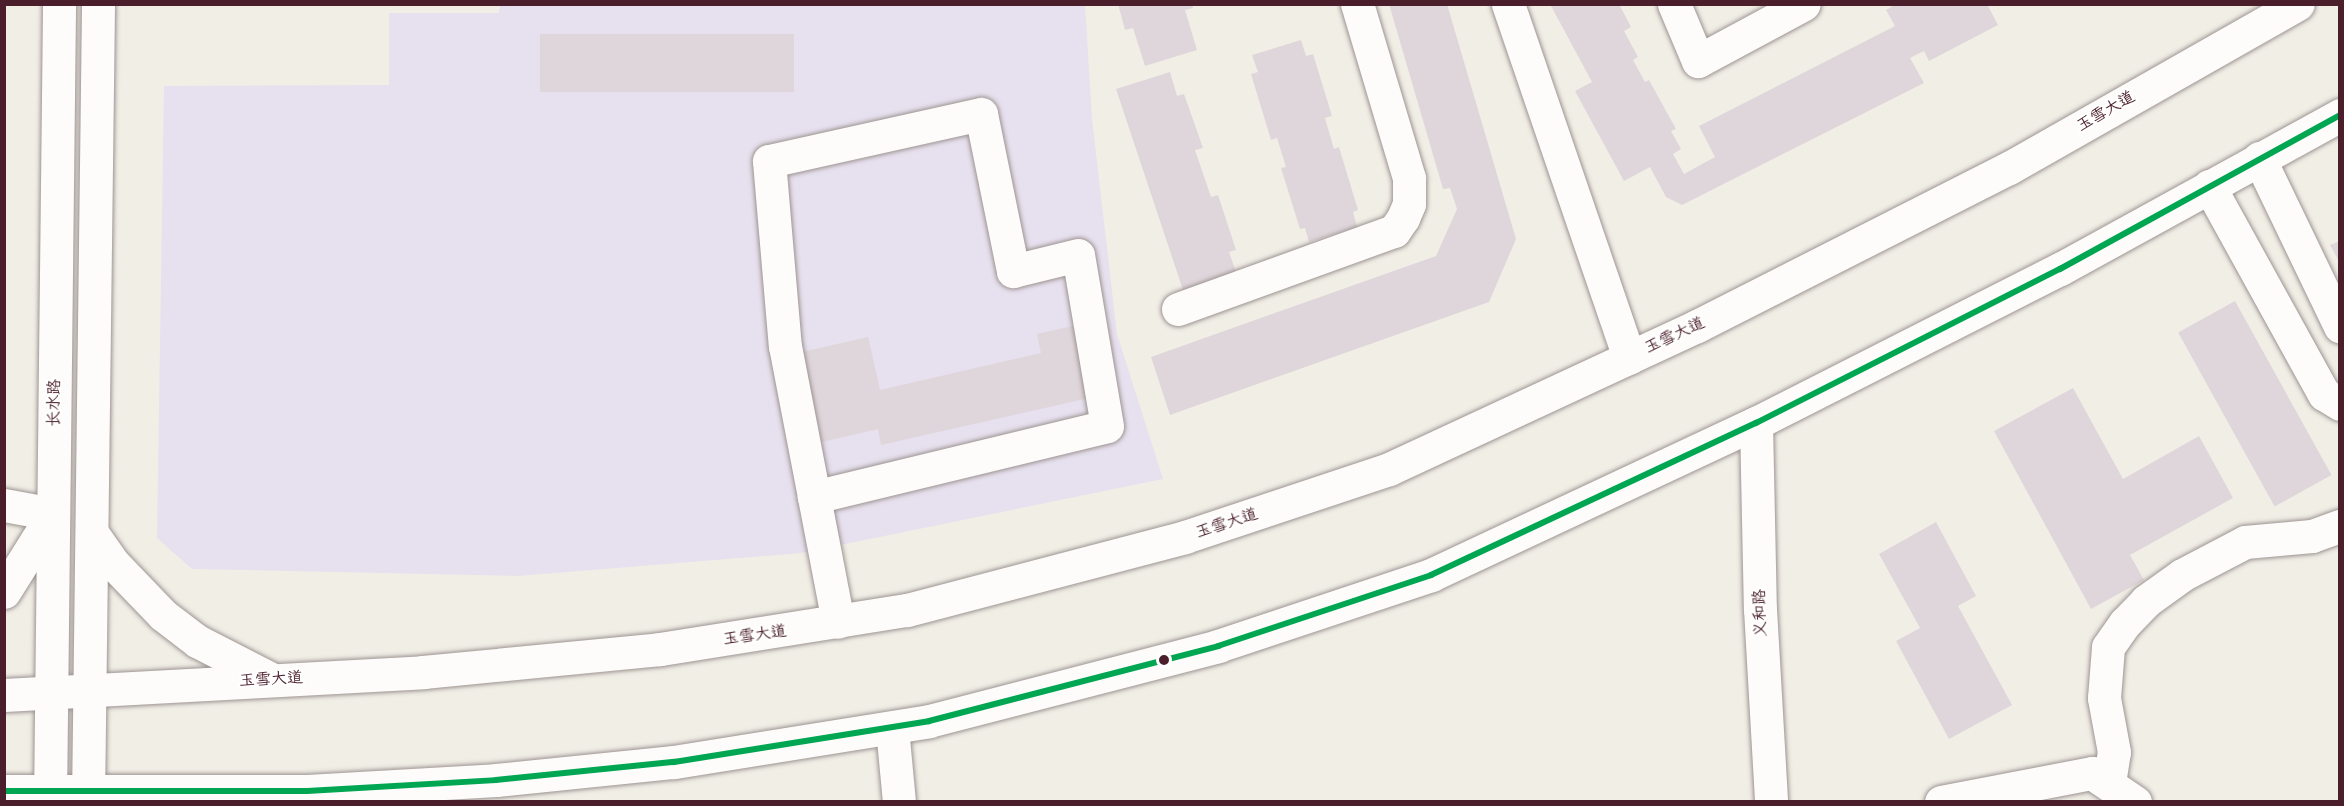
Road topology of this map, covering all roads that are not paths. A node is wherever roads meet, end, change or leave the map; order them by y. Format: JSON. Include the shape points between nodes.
{"nodes":[{"id":1,"x":58,"y":4,"type":"edge"},
{"id":2,"x":98,"y":4,"type":"edge"},
{"id":3,"x":1357,"y":4,"type":"edge"},
{"id":4,"x":1508,"y":4,"type":"edge"},
{"id":5,"x":1674,"y":4,"type":"edge"},
{"id":6,"x":1804,"y":4,"type":"edge"},
{"id":7,"x":2298,"y":4,"type":"edge"},
{"id":8,"x":2340,"y":115,"type":"edge"},
{"id":9,"x":2259,"y":158,"type":"junction"},
{"id":10,"x":2209,"y":186,"type":"junction"},
{"id":11,"x":1178,"y":309,"type":"dead end"},
{"id":12,"x":2340,"y":326,"type":"edge"},
{"id":13,"x":1629,"y":358,"type":"junction"},
{"id":14,"x":2340,"y":404,"type":"edge"},
{"id":15,"x":1756,"y":423,"type":"junction"},
{"id":16,"x":814,"y":497,"type":"junction"},
{"id":17,"x":4,"y":505,"type":"edge"},
{"id":18,"x":53,"y":514,"type":"junction"},
{"id":19,"x":2340,"y":526,"type":"edge"},
{"id":20,"x":92,"y":533,"type":"junction"},
{"id":21,"x":4,"y":592,"type":"edge"},
{"id":22,"x":838,"y":622,"type":"junction"},
{"id":23,"x":274,"y":680,"type":"junction"},
{"id":24,"x":90,"y":690,"type":"junction"},
{"id":25,"x":51,"y":692,"type":"junction"},
{"id":26,"x":4,"y":695,"type":"edge"},
{"id":27,"x":892,"y":728,"type":"junction"},
{"id":28,"x":2109,"y":783,"type":"junction"},
{"id":29,"x":497,"y":791,"type":"edge"},
{"id":30,"x":4,"y":792,"type":"edge"},
{"id":31,"x":50,"y":796,"type":"edge"},
{"id":32,"x":89,"y":796,"type":"edge"},
{"id":33,"x":264,"y":796,"type":"edge"},
{"id":34,"x":899,"y":801,"type":"edge"},
{"id":35,"x":1771,"y":801,"type":"edge"},
{"id":36,"x":1941,"y":801,"type":"edge"},
{"id":37,"x":2135,"y":801,"type":"edge"}],
"edges":[{"from":1,"to":18,"type":"main road","name":"长水路"},
{"from":2,"to":20,"type":"main road"},
{"from":3,"to":11,"type":"main road","via":[[1409,178],[1409,204],[1404,218],[1394,231]]},
{"from":4,"to":13,"type":"main road"},
{"from":5,"to":6,"type":"main road","via":[[1698,61]]},
{"from":7,"to":13,"type":"main road","name":"玉雪大道","via":[[2008,168]]},
{"from":8,"to":9,"type":"main road"},
{"from":9,"to":10,"type":"main road"},
{"from":9,"to":12,"type":"main road"},
{"from":10,"to":14,"type":"main road","via":[[2324,394]]},
{"from":10,"to":15,"type":"main road","via":[[2060,269]]},
{"from":13,"to":22,"type":"main road","name":"玉雪大道","via":[[1389,469],[1289,504],[999,589]]},
{"from":15,"to":27,"type":"main road","via":[[1431,575],[1122,674]]},
{"from":15,"to":35,"type":"main road","name":"义和路","via":[[1760,609]]},
{"from":16,"to":16,"type":"main road","via":[[785,346],[769,161],[981,114],[1012,271],[1078,255],[1107,426]]},
{"from":16,"to":22,"type":"main road"},
{"from":17,"to":18,"type":"main road"},
{"from":18,"to":21,"type":"main road"},
{"from":18,"to":25,"type":"main road","name":"长水路"},
{"from":19,"to":28,"type":"main road","via":[[2312,536],[2245,542],[2182,574],[2125,623],[2108,647],[2104,698],[2114,752]]},
{"from":20,"to":23,"type":"main road","via":[[118,570],[163,615],[225,657]]},
{"from":20,"to":24,"type":"main road"},
{"from":22,"to":23,"type":"main road","name":"玉雪大道","via":[[541,663]]},
{"from":23,"to":24,"type":"main road","name":"玉雪大道"},
{"from":24,"to":25,"type":"main road","name":"玉雪大道"},
{"from":24,"to":32,"type":"main road"},
{"from":25,"to":26,"type":"main road","name":"玉雪大道"},
{"from":25,"to":31,"type":"main road","name":"长水路"},
{"from":27,"to":29,"type":"main road"},
{"from":27,"to":34,"type":"main road"},
{"from":28,"to":36,"type":"main road","via":[[2092,773]]},
{"from":28,"to":37,"type":"main road"},
{"from":29,"to":33,"type":"main road"},
{"from":30,"to":31,"type":"main road"},
{"from":31,"to":32,"type":"main road"},
{"from":32,"to":33,"type":"main road"}]}
